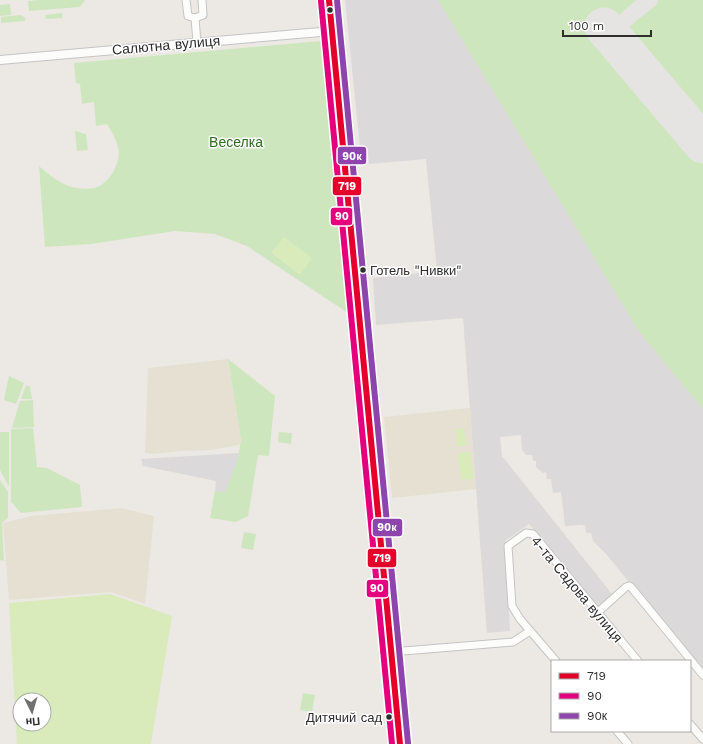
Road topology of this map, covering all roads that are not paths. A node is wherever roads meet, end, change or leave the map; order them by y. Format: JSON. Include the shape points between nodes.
{"nodes":[{"id":1,"x":186,"y":0,"type":"edge"},
{"id":2,"x":202,"y":0,"type":"edge"},
{"id":3,"x":328,"y":0,"type":"edge"},
{"id":4,"x":195,"y":18,"type":"junction"},
{"id":5,"x":332,"y":31,"type":"junction"},
{"id":6,"x":197,"y":43,"type":"junction"},
{"id":7,"x":0,"y":60,"type":"edge"},
{"id":8,"x":597,"y":613,"type":"junction"},
{"id":9,"x":530,"y":631,"type":"junction"},
{"id":10,"x":391,"y":652,"type":"junction"},
{"id":11,"x":555,"y":660,"type":"edge"},
{"id":12,"x":637,"y":660,"type":"edge"},
{"id":13,"x":691,"y":660,"type":"edge"},
{"id":14,"x":691,"y":660,"type":"edge"},
{"id":15,"x":703,"y":675,"type":"edge"},
{"id":16,"x":691,"y":725,"type":"edge"},
{"id":17,"x":618,"y":732,"type":"edge"},
{"id":18,"x":703,"y":739,"type":"edge"},
{"id":19,"x":400,"y":744,"type":"edge"},
{"id":20,"x":628,"y":744,"type":"edge"}],
"edges":[{"from":1,"to":4,"type":"street","via":[[188,16]]},
{"from":2,"to":4,"type":"street","via":[[203,15]]},
{"from":3,"to":5,"type":"street"},
{"from":4,"to":6,"type":"street"},
{"from":5,"to":6,"type":"street","name":"Салютна вулиця"},
{"from":5,"to":10,"type":"street"},
{"from":6,"to":7,"type":"street","name":"Салютна вулиця"},
{"from":8,"to":9,"type":"street","name":"4-та Садова вулиця","via":[[533,534],[526,533],[508,548],[511,604]]},
{"from":8,"to":12,"type":"street","name":"4-та Садова вулиця"},
{"from":8,"to":13,"type":"street","via":[[629,586]]},
{"from":9,"to":10,"type":"street","via":[[513,642]]},
{"from":9,"to":11,"type":"street"},
{"from":10,"to":19,"type":"street"},
{"from":14,"to":15,"type":"street"},
{"from":16,"to":18,"type":"street"},
{"from":17,"to":20,"type":"street"}]}
